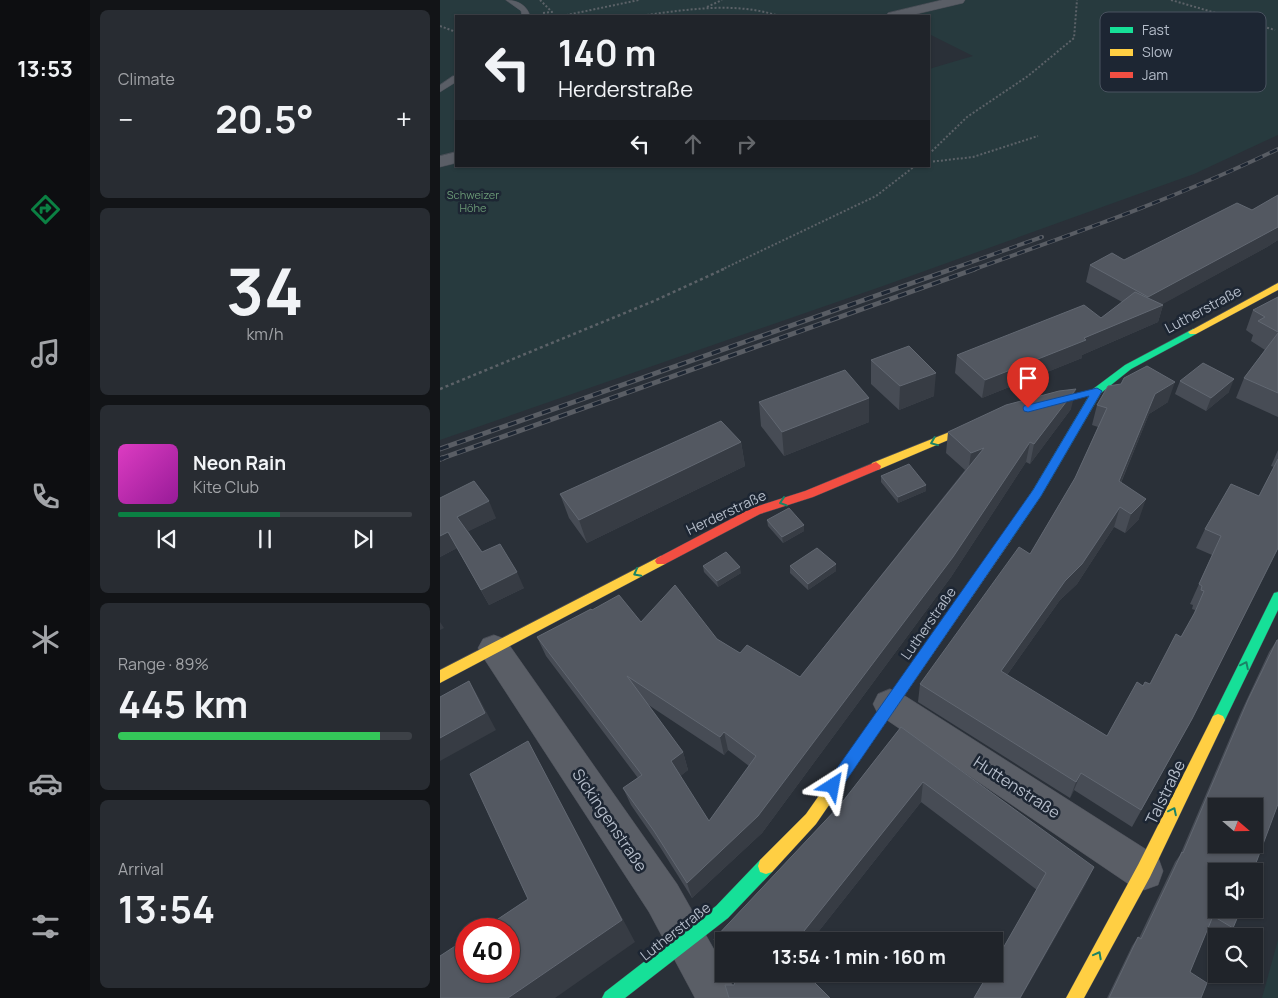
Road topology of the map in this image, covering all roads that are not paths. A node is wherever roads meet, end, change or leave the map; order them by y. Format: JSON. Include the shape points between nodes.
{"nodes":[{"id":1,"x":510,"y":0,"type":"edge"},
{"id":2,"x":958,"y":0,"type":"edge"},
{"id":3,"x":526,"y":15,"type":"edge"},
{"id":4,"x":897,"y":15,"type":"edge"},
{"id":5,"x":455,"y":79,"type":"edge"},
{"id":6,"x":440,"y":89,"type":"edge"},
{"id":7,"x":455,"y":157,"type":"edge"},
{"id":8,"x":440,"y":162,"type":"edge"},
{"id":9,"x":1278,"y":286,"type":"edge"},
{"id":10,"x":1097,"y":391,"type":"junction"},
{"id":11,"x":1078,"y":396,"type":"dead end"},
{"id":12,"x":994,"y":417,"type":"edge"},
{"id":13,"x":1278,"y":597,"type":"edge"},
{"id":14,"x":494,"y":648,"type":"junction"},
{"id":15,"x":440,"y":677,"type":"edge"},
{"id":16,"x":890,"y":704,"type":"junction"},
{"id":17,"x":1144,"y":871,"type":"junction"},
{"id":18,"x":686,"y":941,"type":"junction"},
{"id":19,"x":611,"y":998,"type":"edge"},
{"id":20,"x":718,"y":998,"type":"edge"},
{"id":21,"x":1075,"y":998,"type":"edge"}],
"edges":[{"from":1,"to":3,"type":"lane"},
{"from":2,"to":4,"type":"street"},
{"from":5,"to":6,"type":"lane"},
{"from":7,"to":8,"type":"street"},
{"from":9,"to":10,"type":"street","name":"Lutherstraße","via":[[1128,367]]},
{"from":10,"to":11,"type":"street"},
{"from":10,"to":16,"type":"street","name":"Lutherstraße","via":[[1037,493]]},
{"from":12,"to":14,"type":"street","name":"Herderstraße","one_way":true,"via":[[809,494],[756,511]]},
{"from":17,"to":13,"type":"street","name":"Talstraße","one_way":true},
{"from":14,"to":15,"type":"street","name":"Herderstraße"},
{"from":14,"to":18,"type":"street","name":"Sickingenstraße","via":[[663,898]]},
{"from":16,"to":17,"type":"street","name":"Huttenstraße"},
{"from":16,"to":18,"type":"street","name":"Lutherstraße","via":[[811,819],[722,912]]},
{"from":21,"to":17,"type":"street","name":"Talstraße","one_way":true},
{"from":18,"to":19,"type":"street","name":"Lutherstraße"},
{"from":18,"to":20,"type":"street","name":"Sickingenstraße"}]}
